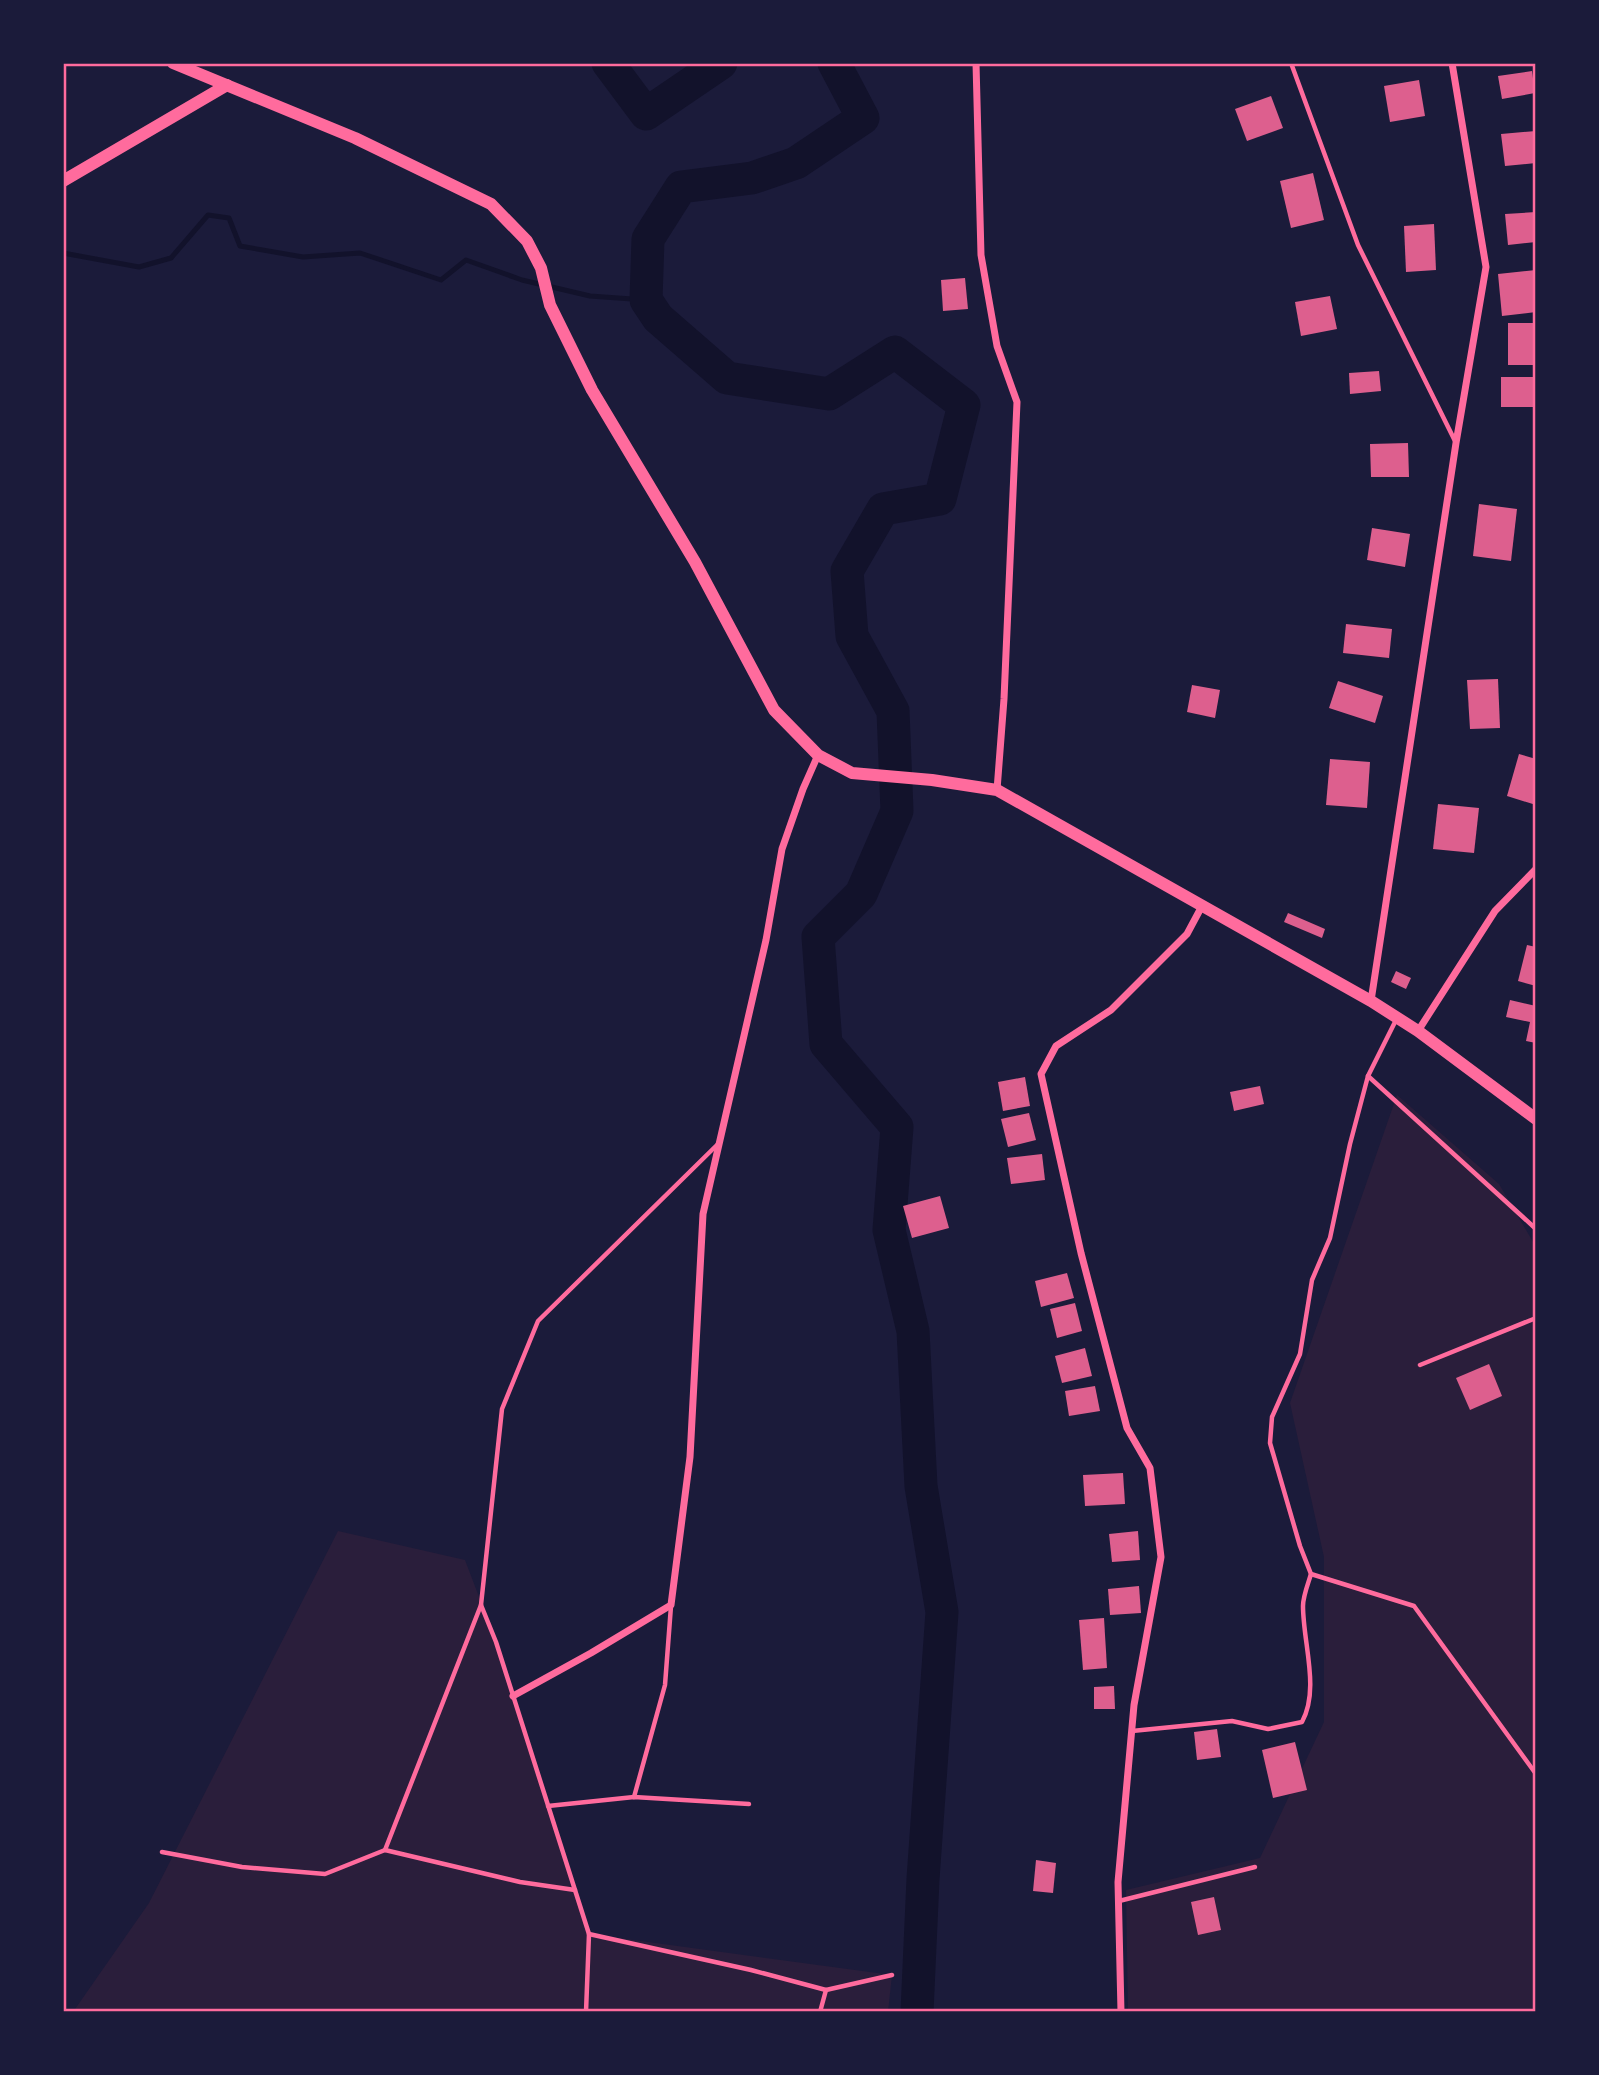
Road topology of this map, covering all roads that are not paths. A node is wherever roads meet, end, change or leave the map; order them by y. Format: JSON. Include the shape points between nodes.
{"nodes":[{"id":1,"x":173,"y":63,"type":"edge"},
{"id":2,"x":976,"y":63,"type":"edge"},
{"id":3,"x":1291,"y":63,"type":"edge"},
{"id":4,"x":1452,"y":63,"type":"edge"},
{"id":5,"x":227,"y":85,"type":"junction"},
{"id":6,"x":63,"y":181,"type":"edge"},
{"id":7,"x":1456,"y":443,"type":"junction"},
{"id":8,"x":818,"y":755,"type":"junction"},
{"id":9,"x":997,"y":790,"type":"junction"},
{"id":10,"x":1536,"y":869,"type":"edge"},
{"id":11,"x":1202,"y":906,"type":"junction"},
{"id":12,"x":1371,"y":1001,"type":"junction"},
{"id":13,"x":1397,"y":1017,"type":"junction"},
{"id":14,"x":1418,"y":1031,"type":"junction"},
{"id":15,"x":1368,"y":1076,"type":"junction"},
{"id":16,"x":1536,"y":1119,"type":"edge"},
{"id":17,"x":720,"y":1141,"type":"junction"},
{"id":18,"x":1536,"y":1229,"type":"edge"},
{"id":19,"x":1536,"y":1318,"type":"edge"},
{"id":20,"x":1420,"y":1365,"type":"dead end"},
{"id":21,"x":1311,"y":1574,"type":"junction"},
{"id":22,"x":481,"y":1605,"type":"junction"},
{"id":23,"x":671,"y":1605,"type":"junction"},
{"id":24,"x":513,"y":1696,"type":"junction"},
{"id":25,"x":1132,"y":1731,"type":"junction"},
{"id":26,"x":1536,"y":1774,"type":"edge"},
{"id":27,"x":634,"y":1797,"type":"junction"},
{"id":28,"x":749,"y":1804,"type":"dead end"},
{"id":29,"x":548,"y":1806,"type":"junction"},
{"id":30,"x":385,"y":1850,"type":"junction"},
{"id":31,"x":162,"y":1852,"type":"dead end"},
{"id":32,"x":1255,"y":1867,"type":"dead end"},
{"id":33,"x":575,"y":1890,"type":"junction"},
{"id":34,"x":1119,"y":1902,"type":"junction"},
{"id":35,"x":589,"y":1934,"type":"junction"},
{"id":36,"x":892,"y":1975,"type":"dead end"},
{"id":37,"x":826,"y":1990,"type":"junction"},
{"id":38,"x":586,"y":2012,"type":"edge"},
{"id":39,"x":820,"y":2012,"type":"edge"},
{"id":40,"x":1122,"y":2012,"type":"edge"}],
"edges":[{"from":1,"to":5,"type":"street"},
{"from":2,"to":9,"type":"street","via":[[981,255],[997,346],[1017,402]]},
{"from":3,"to":7,"type":"lane","via":[[1358,245]]},
{"from":4,"to":7,"type":"street","via":[[1486,267]]},
{"from":5,"to":6,"type":"street"},
{"from":5,"to":8,"type":"street","via":[[355,138],[491,204],[527,241],[541,268],[550,305],[592,390],[695,562],[774,710]]},
{"from":7,"to":12,"type":"street"},
{"from":8,"to":9,"type":"street","via":[[852,773]]},
{"from":8,"to":17,"type":"street","via":[[782,849]]},
{"from":9,"to":11,"type":"street"},
{"from":10,"to":14,"type":"street","via":[[1495,911]]},
{"from":11,"to":12,"type":"street"},
{"from":11,"to":25,"type":"street","via":[[1187,934],[1111,1010],[1056,1046],[1041,1074],[1081,1253],[1128,1428],[1150,1468],[1161,1557]]},
{"from":12,"to":13,"type":"street"},
{"from":13,"to":14,"type":"street"},
{"from":13,"to":15,"type":"lane"},
{"from":14,"to":16,"type":"street"},
{"from":15,"to":18,"type":"lane"},
{"from":15,"to":21,"type":"lane","via":[[1330,1238],[1312,1280],[1300,1354],[1272,1416],[1270,1443]]},
{"from":17,"to":22,"type":"lane","via":[[538,1321],[502,1409]]},
{"from":17,"to":23,"type":"street","via":[[703,1214],[690,1457]]},
{"from":19,"to":20,"type":"lane"},
{"from":21,"to":25,"type":"lane","via":[[1303,1604],[1309,1709],[1302,1723],[1269,1728],[1232,1721]]},
{"from":21,"to":26,"type":"lane","via":[[1415,1606]]},
{"from":22,"to":24,"type":"lane"},
{"from":22,"to":30,"type":"lane"},
{"from":23,"to":24,"type":"street"},
{"from":23,"to":27,"type":"lane","via":[[665,1685]]},
{"from":24,"to":29,"type":"lane"},
{"from":25,"to":34,"type":"street"},
{"from":27,"to":28,"type":"lane"},
{"from":27,"to":29,"type":"lane"},
{"from":29,"to":33,"type":"lane"},
{"from":30,"to":31,"type":"lane","via":[[325,1874],[242,1867]]},
{"from":30,"to":33,"type":"lane","via":[[520,1882]]},
{"from":32,"to":34,"type":"lane"},
{"from":33,"to":35,"type":"lane"},
{"from":34,"to":40,"type":"street"},
{"from":35,"to":37,"type":"lane"},
{"from":35,"to":38,"type":"lane"},
{"from":36,"to":37,"type":"lane"},
{"from":37,"to":39,"type":"lane"}]}
